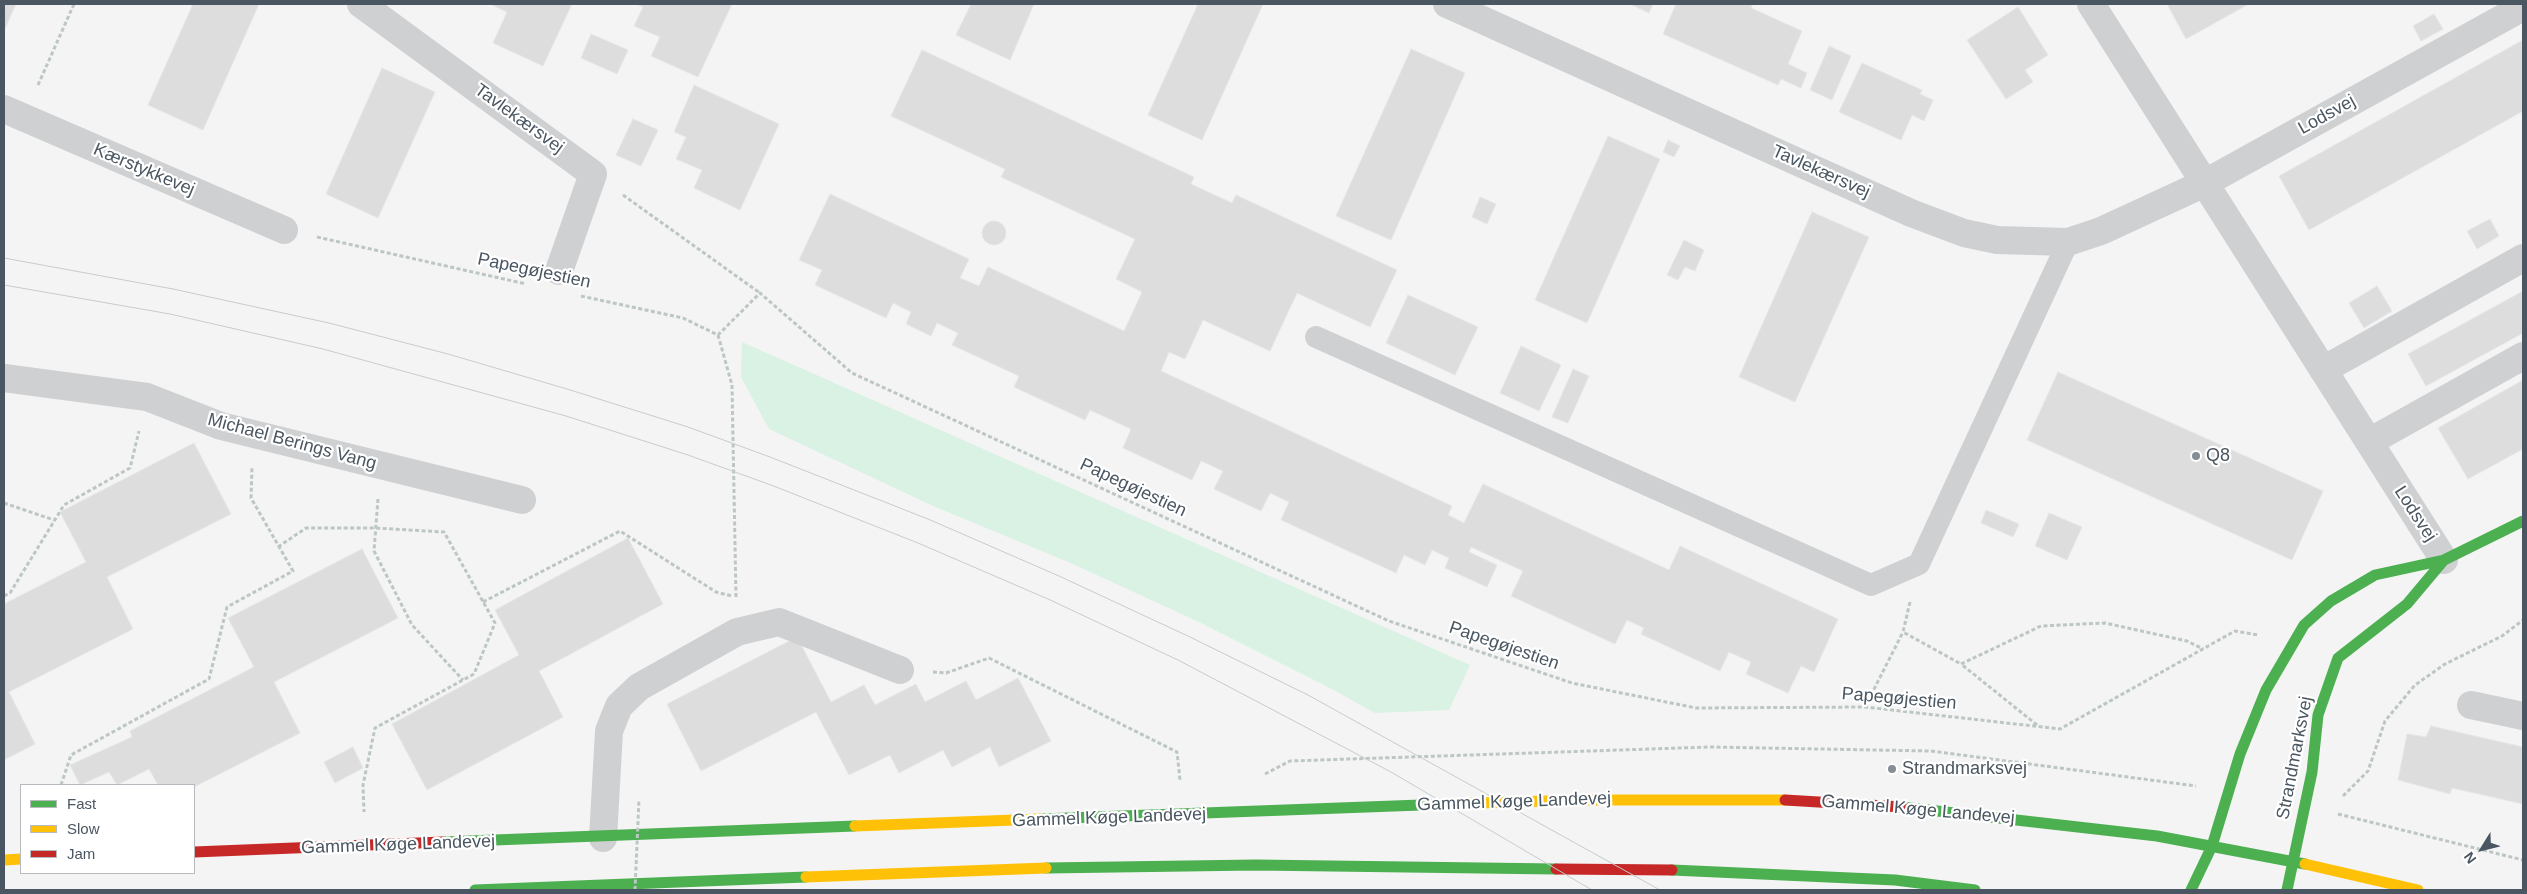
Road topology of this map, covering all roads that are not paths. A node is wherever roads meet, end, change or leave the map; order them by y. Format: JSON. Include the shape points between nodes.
{"nodes":[{"id":1,"x":361,"y":4,"type":"edge"},
{"id":2,"x":1447,"y":4,"type":"edge"},
{"id":3,"x":2091,"y":4,"type":"edge"},
{"id":4,"x":2523,"y":7,"type":"edge"},
{"id":5,"x":13,"y":113,"type":"edge"},
{"id":6,"x":2204,"y":183,"type":"junction"},
{"id":7,"x":284,"y":230,"type":"road end"},
{"id":8,"x":2068,"y":242,"type":"junction"},
{"id":9,"x":2523,"y":258,"type":"edge"},
{"id":10,"x":559,"y":272,"type":"dead end"},
{"id":11,"x":1316,"y":337,"type":"dead end"},
{"id":12,"x":2523,"y":356,"type":"edge"},
{"id":13,"x":2323,"y":370,"type":"junction"},
{"id":14,"x":4,"y":378,"type":"edge"},
{"id":15,"x":2369,"y":442,"type":"junction"},
{"id":16,"x":522,"y":500,"type":"dead end"},
{"id":17,"x":2523,"y":522,"type":"edge"},
{"id":18,"x":2444,"y":560,"type":"junction"},
{"id":19,"x":900,"y":670,"type":"road end"},
{"id":20,"x":2471,"y":705,"type":"dead end"},
{"id":21,"x":2523,"y":716,"type":"edge"},
{"id":22,"x":603,"y":838,"type":"junction"},
{"id":23,"x":2212,"y":846,"type":"junction"},
{"id":24,"x":195,"y":852,"type":"edge"},
{"id":25,"x":20,"y":859,"type":"edge"},
{"id":26,"x":4,"y":860,"type":"edge"},
{"id":27,"x":2291,"y":862,"type":"junction"},
{"id":28,"x":746,"y":885,"type":"edge"},
{"id":29,"x":475,"y":890,"type":"edge"},
{"id":30,"x":1975,"y":890,"type":"edge"},
{"id":31,"x":2190,"y":890,"type":"edge"},
{"id":32,"x":2287,"y":890,"type":"edge"},
{"id":33,"x":2418,"y":890,"type":"edge"}],
"edges":[{"from":1,"to":10,"type":"street","name":"Tavlekærsvej","via":[[593,174]]},
{"from":2,"to":8,"type":"street","name":"Tavlekærsvej","via":[[1911,213],[1964,233],[1997,240]]},
{"from":3,"to":6,"type":"street","name":"Lodsvej"},
{"from":4,"to":6,"type":"street","name":"Lodsvej"},
{"from":5,"to":7,"type":"street","name":"Kærstykkevej"},
{"from":6,"to":8,"type":"street","name":"Tavlekærsvej","via":[[2101,231]]},
{"from":6,"to":13,"type":"street","name":"Lodsvej"},
{"from":8,"to":11,"type":"lane","via":[[1919,564],[1870,585]]},
{"from":9,"to":13,"type":"street"},
{"from":12,"to":15,"type":"street"},
{"from":13,"to":15,"type":"street","name":"Lodsvej"},
{"from":14,"to":16,"type":"street","name":"Michael Berings Vang","via":[[147,397],[221,426]]},
{"from":15,"to":18,"type":"street","name":"Lodsvej"},
{"from":17,"to":18,"type":"main road","name":"Strandmarksvej"},
{"from":18,"to":23,"type":"main road","name":"Strandmarksvej","via":[[2375,575],[2331,601],[2304,625],[2266,690],[2240,754]]},
{"from":18,"to":27,"type":"main road","name":"Strandmarksvej","via":[[2407,604],[2338,658],[2318,715],[2312,772]]},
{"from":19,"to":22,"type":"street","via":[[779,622],[737,632],[639,686],[619,706],[609,731]]},
{"from":20,"to":21,"type":"street"},
{"from":22,"to":23,"type":"main road","name":"Gammel Køge Landevej","via":[[1559,801],[1771,799],[1972,813]]},
{"from":22,"to":24,"type":"main road","name":"Gammel Køge Landevej"},
{"from":23,"to":27,"type":"main road","name":"Gammel Køge Landevej"},
{"from":23,"to":31,"type":"main road","name":"Strandmarksvej"},
{"from":25,"to":26,"type":"main road"},
{"from":27,"to":32,"type":"main road","name":"Strandmarksvej"},
{"from":27,"to":33,"type":"main road","name":"Gammel Køge Landevej"},
{"from":28,"to":29,"type":"main road"},
{"from":28,"to":30,"type":"main road","via":[[1064,868],[1256,864],[1675,870],[1885,880]]}]}
